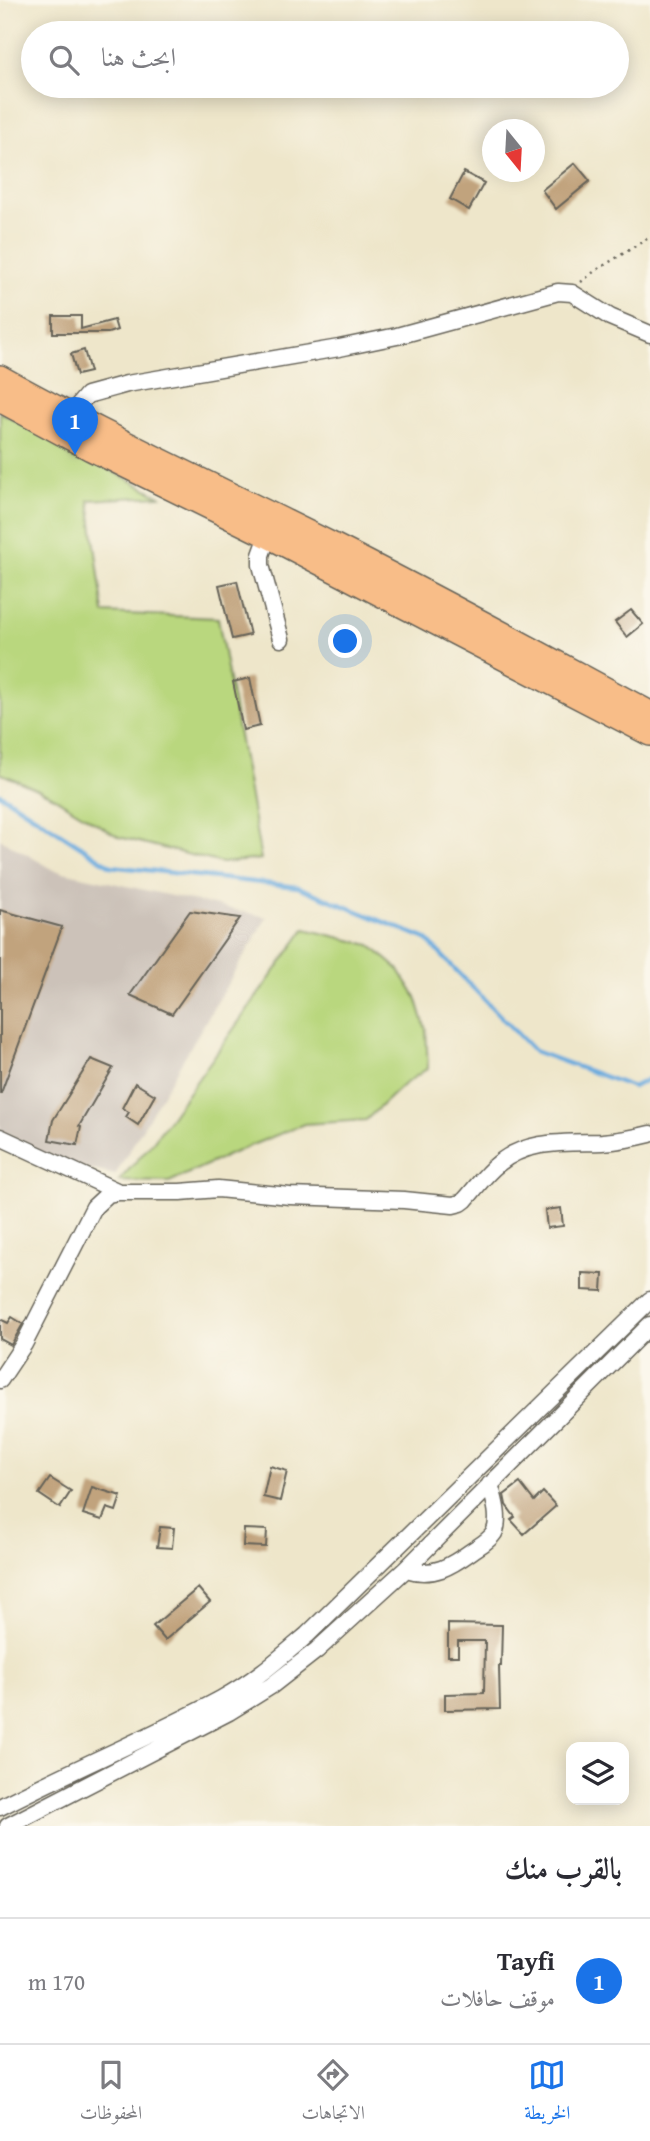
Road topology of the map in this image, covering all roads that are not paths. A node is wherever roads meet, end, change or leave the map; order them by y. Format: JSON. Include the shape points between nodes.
{"nodes":[{"id":1,"x":650,"y":334,"type":"edge"},
{"id":2,"x":0,"y":377,"type":"edge"},
{"id":3,"x":0,"y":400,"type":"edge"},
{"id":4,"x":71,"y":414,"type":"junction"},
{"id":5,"x":268,"y":536,"type":"junction"},
{"id":6,"x":281,"y":639,"type":"dead end"},
{"id":7,"x":562,"y":666,"type":"junction"},
{"id":8,"x":573,"y":695,"type":"junction"},
{"id":9,"x":650,"y":698,"type":"edge"},
{"id":10,"x":650,"y":713,"type":"edge"},
{"id":11,"x":650,"y":734,"type":"edge"},
{"id":12,"x":650,"y":750,"type":"edge"},
{"id":13,"x":650,"y":1134,"type":"edge"},
{"id":14,"x":0,"y":1137,"type":"edge"},
{"id":15,"x":119,"y":1192,"type":"junction"},
{"id":16,"x":650,"y":1300,"type":"edge"},
{"id":17,"x":650,"y":1325,"type":"edge"},
{"id":18,"x":0,"y":1380,"type":"edge"},
{"id":19,"x":489,"y":1484,"type":"junction"},
{"id":20,"x":406,"y":1569,"type":"junction"},
{"id":21,"x":0,"y":1807,"type":"edge"},
{"id":22,"x":8,"y":1826,"type":"edge"}],
"edges":[{"from":1,"to":4,"type":"street","via":[[610,317],[572,293],[558,292],[397,336],[127,384],[87,395]]},
{"from":2,"to":4,"type":"highway"},
{"from":3,"to":5,"type":"highway"},
{"from":4,"to":7,"type":"highway"},
{"from":5,"to":6,"type":"street","via":[[261,565]]},
{"from":5,"to":8,"type":"highway"},
{"from":7,"to":9,"type":"highway"},
{"from":7,"to":10,"type":"highway"},
{"from":8,"to":11,"type":"highway"},
{"from":8,"to":12,"type":"highway","via":[[610,726]]},
{"from":13,"to":15,"type":"street","via":[[531,1147],[498,1163],[465,1200],[453,1205],[218,1189]]},
{"from":14,"to":15,"type":"street"},
{"from":15,"to":18,"type":"street","via":[[108,1194],[94,1207],[24,1344]]},
{"from":16,"to":21,"type":"street","via":[[307,1635],[262,1672],[223,1698]]},
{"from":17,"to":19,"type":"street"},
{"from":19,"to":20,"type":"street"},
{"from":19,"to":20,"type":"street","via":[[497,1523],[487,1541],[448,1567],[425,1573]]},
{"from":20,"to":22,"type":"street","via":[[271,1686]]}]}
